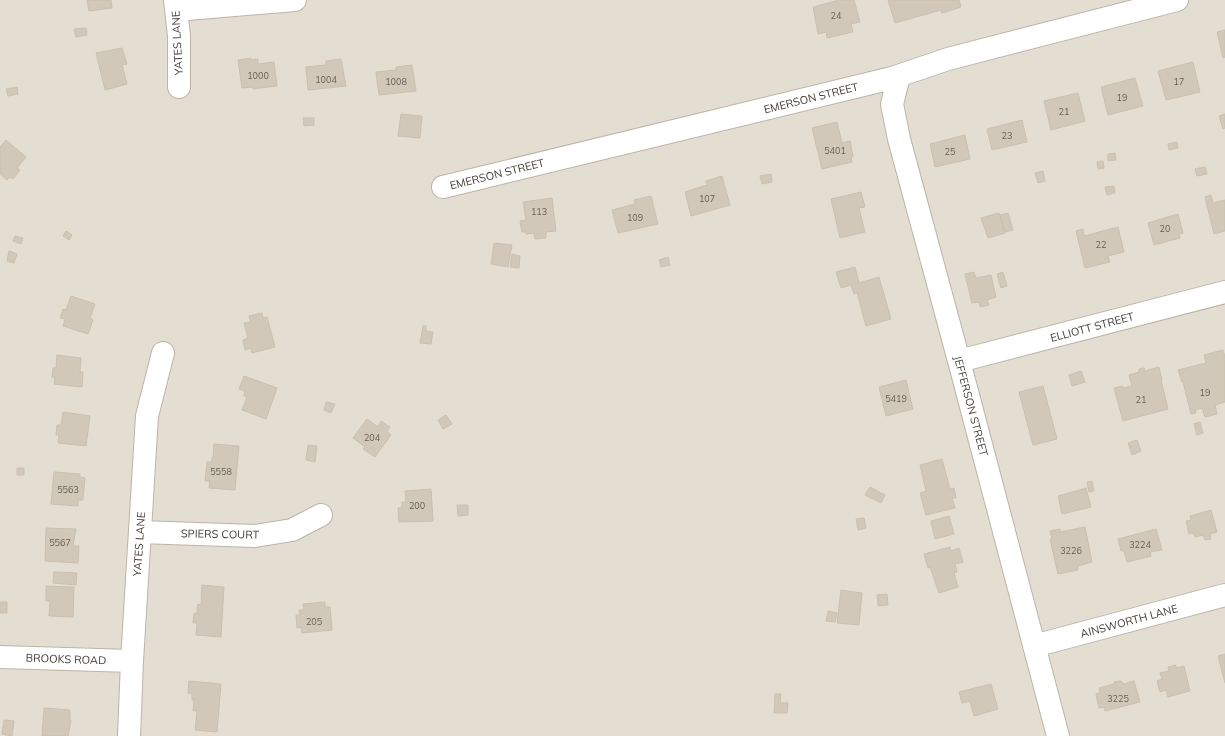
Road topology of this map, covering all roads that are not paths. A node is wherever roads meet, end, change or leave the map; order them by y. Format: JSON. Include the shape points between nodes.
{"nodes":[{"id":1,"x":295,"y":0,"type":"edge"},
{"id":2,"x":1178,"y":0,"type":"edge"},
{"id":3,"x":176,"y":5,"type":"edge"},
{"id":4,"x":899,"y":76,"type":"junction"},
{"id":5,"x":179,"y":87,"type":"dead end"},
{"id":6,"x":443,"y":187,"type":"dead end"},
{"id":7,"x":1225,"y":292,"type":"edge"},
{"id":8,"x":163,"y":353,"type":"dead end"},
{"id":9,"x":959,"y":361,"type":"junction"},
{"id":10,"x":321,"y":515,"type":"dead end"},
{"id":11,"x":140,"y":532,"type":"junction"},
{"id":12,"x":1225,"y":596,"type":"edge"},
{"id":13,"x":1034,"y":646,"type":"junction"},
{"id":14,"x":0,"y":657,"type":"edge"},
{"id":15,"x":132,"y":660,"type":"junction"},
{"id":16,"x":129,"y":736,"type":"edge"},
{"id":17,"x":1058,"y":736,"type":"edge"}],
"edges":[{"from":1,"to":3,"type":"street"},
{"from":2,"to":4,"type":"street","name":"EMERSON STREET","via":[[948,59]]},
{"from":3,"to":5,"type":"street","name":"YATES LANE"},
{"from":4,"to":6,"type":"street","name":"EMERSON STREET"},
{"from":4,"to":9,"type":"street","name":"JEFFERSON STREET","via":[[892,104],[899,139]]},
{"from":7,"to":9,"type":"street","name":"ELLIOTT STREET"},
{"from":8,"to":11,"type":"street","name":"YATES LANE","via":[[147,416]]},
{"from":9,"to":13,"type":"street","name":"JEFFERSON STREET"},
{"from":10,"to":11,"type":"street","name":"SPIERS COURT","via":[[292,530],[255,536]]},
{"from":11,"to":15,"type":"street","name":"YATES LANE"},
{"from":12,"to":13,"type":"street","name":"AINSWORTH LANE"},
{"from":13,"to":17,"type":"street","name":"JEFFERSON STREET"},
{"from":14,"to":15,"type":"street","name":"BROOKS ROAD"},
{"from":15,"to":16,"type":"street","name":"YATES LANE"}]}
